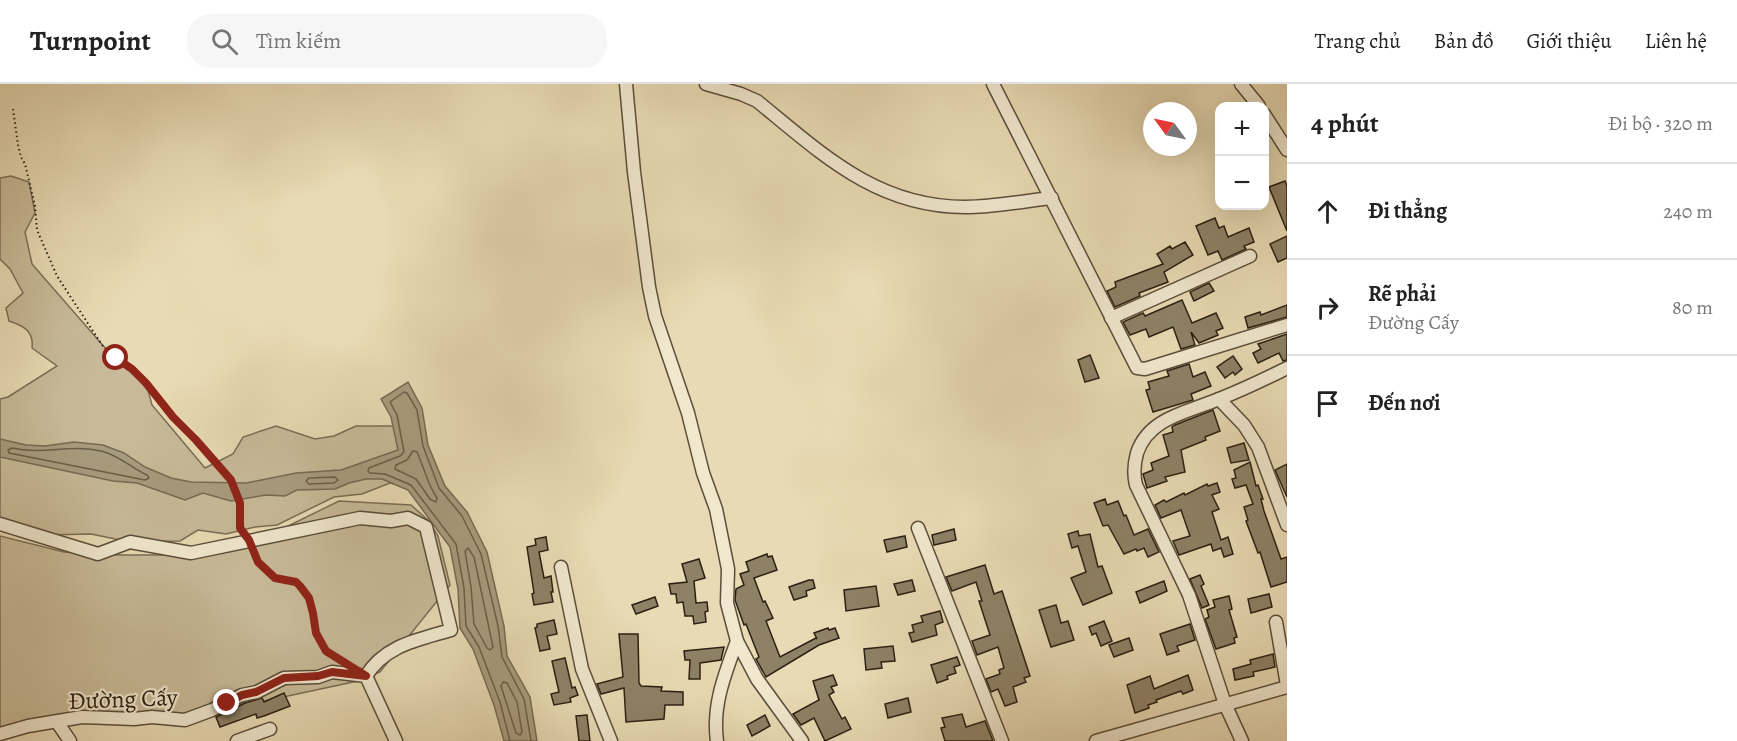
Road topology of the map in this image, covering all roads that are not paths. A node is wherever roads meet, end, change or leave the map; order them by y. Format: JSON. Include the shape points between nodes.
{"nodes":[{"id":1,"x":626,"y":84,"type":"edge"},
{"id":2,"x":706,"y":84,"type":"edge"},
{"id":3,"x":993,"y":84,"type":"edge"},
{"id":4,"x":1241,"y":84,"type":"edge"},
{"id":5,"x":1256,"y":102,"type":"edge"},
{"id":6,"x":1269,"y":122,"type":"edge"},
{"id":7,"x":1287,"y":150,"type":"edge"},
{"id":8,"x":1052,"y":198,"type":"junction"},
{"id":9,"x":1250,"y":256,"type":"dead end"},
{"id":10,"x":1111,"y":318,"type":"junction"},
{"id":11,"x":1287,"y":325,"type":"edge"},
{"id":12,"x":1287,"y":368,"type":"edge"},
{"id":13,"x":1219,"y":399,"type":"junction"},
{"id":14,"x":0,"y":524,"type":"edge"},
{"id":15,"x":1287,"y":525,"type":"edge"},
{"id":16,"x":918,"y":528,"type":"dead end"},
{"id":17,"x":561,"y":567,"type":"dead end"},
{"id":18,"x":1276,"y":622,"type":"dead end"},
{"id":19,"x":737,"y":641,"type":"junction"},
{"id":20,"x":366,"y":676,"type":"junction"},
{"id":21,"x":1287,"y":686,"type":"edge"},
{"id":22,"x":1225,"y":704,"type":"junction"},
{"id":23,"x":57,"y":722,"type":"junction"},
{"id":24,"x":270,"y":729,"type":"dead end"},
{"id":25,"x":0,"y":734,"type":"edge"},
{"id":26,"x":70,"y":741,"type":"edge"},
{"id":27,"x":237,"y":741,"type":"edge"},
{"id":28,"x":396,"y":741,"type":"edge"},
{"id":29,"x":611,"y":741,"type":"edge"},
{"id":30,"x":717,"y":741,"type":"edge"},
{"id":31,"x":802,"y":741,"type":"edge"},
{"id":32,"x":1002,"y":741,"type":"edge"},
{"id":33,"x":1096,"y":741,"type":"edge"},
{"id":34,"x":1242,"y":741,"type":"edge"}],
"edges":[{"from":1,"to":19,"type":"street","via":[[649,287],[716,509]]},
{"from":2,"to":8,"type":"street","via":[[757,101],[846,172],[907,199],[967,207]]},
{"from":3,"to":8,"type":"street"},
{"from":4,"to":5,"type":"street"},
{"from":6,"to":7,"type":"street"},
{"from":8,"to":10,"type":"street"},
{"from":9,"to":10,"type":"street"},
{"from":10,"to":11,"type":"street","via":[[1135,365],[1141,369]]},
{"from":12,"to":13,"type":"street"},
{"from":13,"to":15,"type":"street","via":[[1244,424],[1258,447]]},
{"from":13,"to":22,"type":"street","via":[[1153,428],[1139,448],[1134,468],[1136,485],[1189,595]]},
{"from":14,"to":20,"type":"street","via":[[98,554],[130,542],[191,553],[360,518],[408,518],[426,527],[451,630],[399,646],[375,662]]},
{"from":16,"to":32,"type":"street"},
{"from":17,"to":29,"type":"street","via":[[582,669]]},
{"from":18,"to":21,"type":"street"},
{"from":19,"to":30,"type":"street","via":[[719,692]]},
{"from":19,"to":31,"type":"street","via":[[757,679]]},
{"from":20,"to":23,"type":"street","name":"Đường Cấy","via":[[332,672],[284,678],[185,720],[82,717]]},
{"from":20,"to":28,"type":"street"},
{"from":21,"to":22,"type":"street"},
{"from":22,"to":33,"type":"street"},
{"from":22,"to":34,"type":"street"},
{"from":23,"to":25,"type":"street","name":"Đường Cấy"},
{"from":23,"to":26,"type":"street"},
{"from":24,"to":27,"type":"street"}]}
